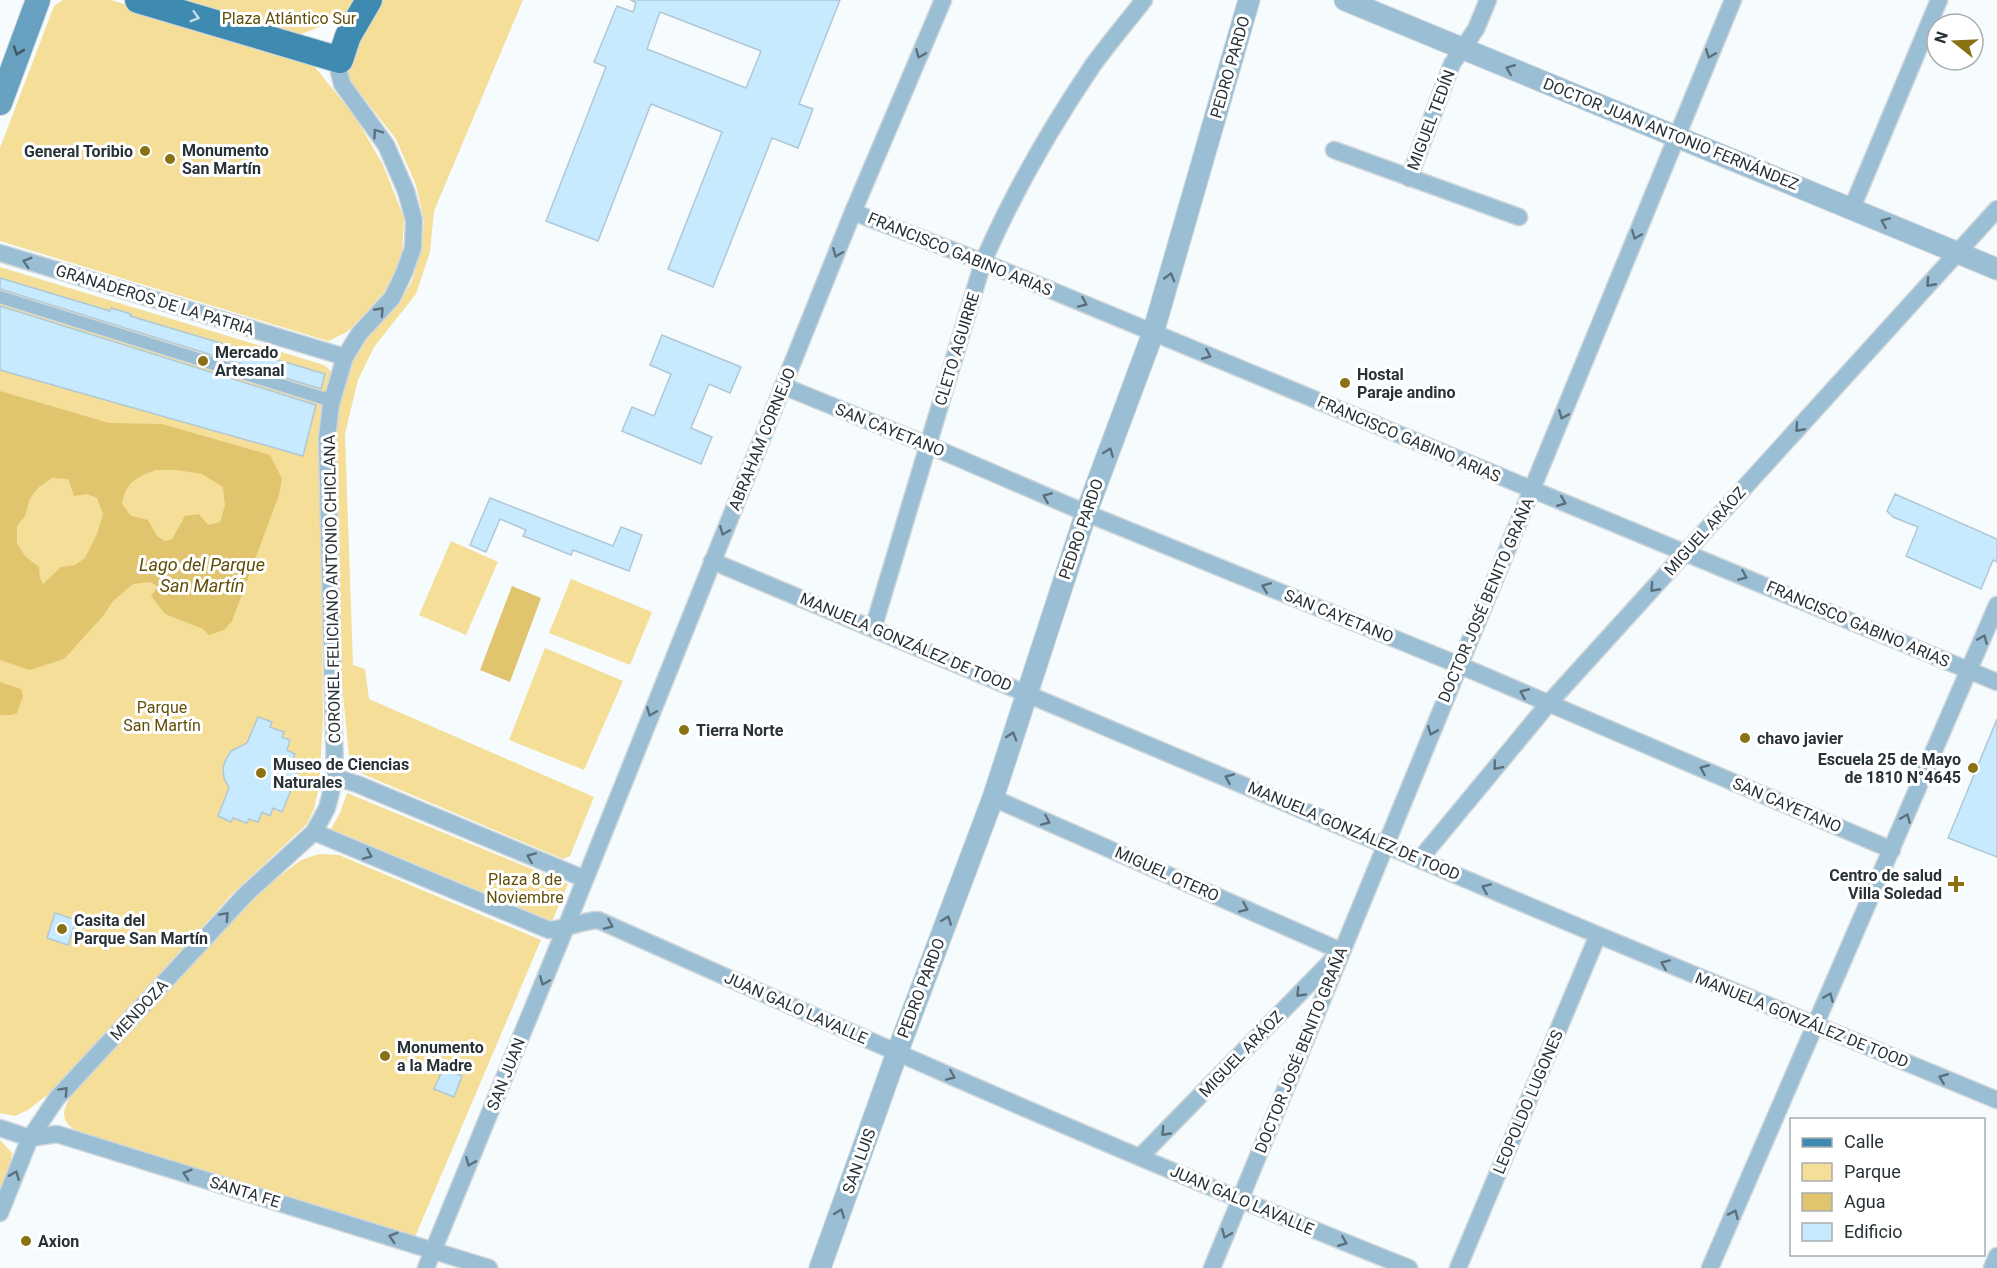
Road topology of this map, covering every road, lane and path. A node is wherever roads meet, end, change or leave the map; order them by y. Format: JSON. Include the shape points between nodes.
{"nodes":[{"id":1,"x":38,"y":0,"type":"edge"},
{"id":2,"x":138,"y":0,"type":"edge"},
{"id":3,"x":369,"y":0,"type":"edge"},
{"id":4,"x":943,"y":0,"type":"edge"},
{"id":5,"x":1144,"y":0,"type":"edge"},
{"id":6,"x":1249,"y":0,"type":"edge"},
{"id":7,"x":1345,"y":0,"type":"edge"},
{"id":8,"x":1488,"y":0,"type":"edge"},
{"id":9,"x":1733,"y":0,"type":"edge"},
{"id":10,"x":1939,"y":0,"type":"edge"},
{"id":11,"x":1463,"y":50,"type":"junction"},
{"id":12,"x":340,"y":60,"type":"junction"},
{"id":13,"x":0,"y":103,"type":"edge"},
{"id":14,"x":1677,"y":136,"type":"junction"},
{"id":15,"x":1334,"y":150,"type":"dead end"},
{"id":16,"x":1409,"y":178,"type":"junction"},
{"id":17,"x":1852,"y":208,"type":"junction"},
{"id":18,"x":1997,"y":208,"type":"edge"},
{"id":19,"x":853,"y":212,"type":"junction"},
{"id":20,"x":1518,"y":217,"type":"dead end"},
{"id":21,"x":0,"y":253,"type":"edge"},
{"id":22,"x":1958,"y":253,"type":"junction"},
{"id":23,"x":983,"y":262,"type":"junction"},
{"id":24,"x":1997,"y":269,"type":"edge"},
{"id":25,"x":0,"y":297,"type":"edge"},
{"id":26,"x":1154,"y":333,"type":"junction"},
{"id":27,"x":345,"y":357,"type":"junction"},
{"id":28,"x":783,"y":386,"type":"junction"},
{"id":29,"x":332,"y":401,"type":"junction"},
{"id":30,"x":928,"y":445,"type":"junction"},
{"id":31,"x":1532,"y":490,"type":"junction"},
{"id":32,"x":1086,"y":513,"type":"junction"},
{"id":33,"x":1686,"y":552,"type":"junction"},
{"id":34,"x":712,"y":561,"type":"junction"},
{"id":35,"x":1997,"y":605,"type":"edge"},
{"id":36,"x":873,"y":628,"type":"junction"},
{"id":37,"x":1459,"y":665,"type":"junction"},
{"id":38,"x":1969,"y":670,"type":"junction"},
{"id":39,"x":1997,"y":682,"type":"edge"},
{"id":40,"x":1026,"y":692,"type":"junction"},
{"id":41,"x":1549,"y":703,"type":"junction"},
{"id":42,"x":335,"y":777,"type":"junction"},
{"id":43,"x":993,"y":798,"type":"junction"},
{"id":44,"x":314,"y":832,"type":"junction"},
{"id":45,"x":1386,"y":844,"type":"junction"},
{"id":46,"x":1892,"y":850,"type":"junction"},
{"id":47,"x":1420,"y":859,"type":"junction"},
{"id":48,"x":585,"y":879,"type":"junction"},
{"id":49,"x":566,"y":927,"type":"junction"},
{"id":50,"x":1598,"y":936,"type":"junction"},
{"id":51,"x":1341,"y":951,"type":"junction"},
{"id":52,"x":1816,"y":1027,"type":"junction"},
{"id":53,"x":897,"y":1053,"type":"junction"},
{"id":54,"x":1997,"y":1100,"type":"edge"},
{"id":55,"x":0,"y":1128,"type":"edge"},
{"id":56,"x":30,"y":1138,"type":"junction"},
{"id":57,"x":1140,"y":1158,"type":"junction"},
{"id":58,"x":1240,"y":1201,"type":"junction"},
{"id":59,"x":0,"y":1213,"type":"edge"},
{"id":60,"x":434,"y":1250,"type":"junction"},
{"id":61,"x":1997,"y":1256,"type":"edge"},
{"id":62,"x":426,"y":1268,"type":"edge"},
{"id":63,"x":489,"y":1268,"type":"edge"},
{"id":64,"x":820,"y":1268,"type":"edge"},
{"id":65,"x":1212,"y":1268,"type":"edge"},
{"id":66,"x":1408,"y":1268,"type":"edge"},
{"id":67,"x":1458,"y":1268,"type":"edge"},
{"id":68,"x":1710,"y":1268,"type":"edge"},
{"id":69,"x":1992,"y":1268,"type":"edge"}],
"edges":[{"from":1,"to":13,"type":"main road","one_way":true},
{"from":2,"to":12,"type":"main road","one_way":true},
{"from":3,"to":12,"type":"main road","via":[[348,36]]},
{"from":4,"to":19,"type":"street","name":"ABRAHAM CORNEJO","one_way":true},
{"from":5,"to":23,"type":"street","name":"CLETO AGUIRRE","via":[[1062,114],[1004,215]]},
{"from":26,"to":6,"type":"street","name":"PEDRO PARDO","one_way":true},
{"from":7,"to":11,"type":"street","name":"DOCTOR JUAN ANTONIO FERNÁNDEZ"},
{"from":8,"to":11,"type":"street","name":"MIGUEL TEDÍN"},
{"from":9,"to":14,"type":"street","name":"DOCTOR JOSÉ BENITO GRAÑA","one_way":true},
{"from":10,"to":17,"type":"street"},
{"from":14,"to":11,"type":"street","name":"DOCTOR JUAN ANTONIO FERNÁNDEZ","one_way":true},
{"from":11,"to":16,"type":"street","name":"MIGUEL TEDÍN","via":[[1452,64]]},
{"from":27,"to":12,"type":"street","name":"CORONEL FELICIANO ANTONIO CHICLANA","one_way":true,"via":[[359,334],[392,298],[412,248],[414,220],[386,145],[342,84]]},
{"from":14,"to":17,"type":"street","name":"DOCTOR JUAN ANTONIO FERNÁNDEZ"},
{"from":14,"to":31,"type":"street","name":"DOCTOR JOSÉ BENITO GRAÑA","one_way":true},
{"from":15,"to":16,"type":"street","name":"MIGUEL TEDÍN"},
{"from":16,"to":20,"type":"street","name":"MIGUEL TEDÍN"},
{"from":22,"to":17,"type":"street","name":"DOCTOR JUAN ANTONIO FERNÁNDEZ","one_way":true},
{"from":18,"to":22,"type":"street","name":"MIGUEL ARÁOZ"},
{"from":19,"to":23,"type":"street","name":"FRANCISCO GABINO ARIAS"},
{"from":19,"to":28,"type":"street","name":"ABRAHAM CORNEJO","one_way":true},
{"from":27,"to":21,"type":"street","name":"GRANADEROS DE LA PATRIA","one_way":true},
{"from":22,"to":24,"type":"street","name":"DOCTOR JUAN ANTONIO FERNÁNDEZ"},
{"from":22,"to":33,"type":"street","name":"MIGUEL ARÁOZ","one_way":true},
{"from":23,"to":26,"type":"street","name":"FRANCISCO GABINO ARIAS","one_way":true},
{"from":23,"to":30,"type":"street","name":"CLETO AGUIRRE"},
{"from":25,"to":29,"type":"street"},
{"from":26,"to":31,"type":"street","name":"FRANCISCO GABINO ARIAS","one_way":true},
{"from":32,"to":26,"type":"street","name":"PEDRO PARDO","one_way":true},
{"from":27,"to":29,"type":"street","name":"CORONEL FELICIANO ANTONIO CHICLANA"},
{"from":28,"to":30,"type":"street","name":"SAN CAYETANO"},
{"from":28,"to":34,"type":"street","name":"ABRAHAM CORNEJO","one_way":true},
{"from":29,"to":42,"type":"street","name":"CORONEL FELICIANO ANTONIO CHICLANA","via":[[327,438]]},
{"from":32,"to":30,"type":"street","name":"SAN CAYETANO","one_way":true},
{"from":30,"to":36,"type":"street","name":"CLETO AGUIRRE"},
{"from":31,"to":33,"type":"street","name":"FRANCISCO GABINO ARIAS","one_way":true},
{"from":31,"to":37,"type":"street","name":"DOCTOR JOSÉ BENITO GRAÑA"},
{"from":37,"to":32,"type":"street","name":"SAN CAYETANO","one_way":true},
{"from":32,"to":40,"type":"street","name":"PEDRO PARDO"},
{"from":33,"to":38,"type":"street","name":"FRANCISCO GABINO ARIAS","one_way":true},
{"from":33,"to":41,"type":"street","name":"MIGUEL ARÁOZ","one_way":true},
{"from":34,"to":36,"type":"street","name":"MANUELA GONZÁLEZ DE TOOD"},
{"from":34,"to":48,"type":"street","name":"ABRAHAM CORNEJO","one_way":true},
{"from":38,"to":35,"type":"street","one_way":true},
{"from":36,"to":40,"type":"street","name":"MANUELA GONZÁLEZ DE TOOD"},
{"from":41,"to":37,"type":"street","name":"SAN CAYETANO","one_way":true},
{"from":37,"to":45,"type":"street","name":"DOCTOR JOSÉ BENITO GRAÑA","one_way":true},
{"from":38,"to":39,"type":"street","name":"FRANCISCO GABINO ARIAS"},
{"from":46,"to":38,"type":"street","one_way":true},
{"from":43,"to":40,"type":"street","name":"PEDRO PARDO","one_way":true},
{"from":45,"to":40,"type":"street","name":"MANUELA GONZÁLEZ DE TOOD","one_way":true},
{"from":46,"to":41,"type":"street","name":"SAN CAYETANO","one_way":true},
{"from":41,"to":47,"type":"street","name":"MIGUEL ARÁOZ","one_way":true},
{"from":42,"to":44,"type":"street","name":"CORONEL FELICIANO ANTONIO CHICLANA","via":[[327,808]]},
{"from":48,"to":42,"type":"street","one_way":true},
{"from":43,"to":51,"type":"street","name":"MIGUEL OTERO","one_way":true},
{"from":53,"to":43,"type":"street","name":"PEDRO PARDO","one_way":true},
{"from":44,"to":49,"type":"street","name":"JUAN GALO LAVALLE","one_way":true,"via":[[549,930]]},
{"from":56,"to":44,"type":"street","name":"MENDOZA","one_way":true,"via":[[57,1098],[246,894]]},
{"from":45,"to":47,"type":"street","name":"MANUELA GONZÁLEZ DE TOOD"},
{"from":45,"to":51,"type":"street","name":"DOCTOR JOSÉ BENITO GRAÑA"},
{"from":52,"to":46,"type":"street","one_way":true},
{"from":50,"to":47,"type":"street","name":"MANUELA GONZÁLEZ DE TOOD","one_way":true},
{"from":48,"to":49,"type":"street","name":"SAN JUAN"},
{"from":49,"to":53,"type":"street","name":"JUAN GALO LAVALLE","one_way":true,"via":[[598,920]]},
{"from":49,"to":60,"type":"street","name":"SAN JUAN","one_way":true},
{"from":52,"to":50,"type":"street","name":"MANUELA GONZÁLEZ DE TOOD","one_way":true},
{"from":50,"to":67,"type":"street","name":"LEOPOLDO LUGONES"},
{"from":51,"to":57,"type":"street","name":"MIGUEL ARÁOZ","one_way":true},
{"from":51,"to":58,"type":"street","name":"DOCTOR JOSÉ BENITO GRAÑA"},
{"from":54,"to":52,"type":"street","name":"MANUELA GONZÁLEZ DE TOOD","one_way":true},
{"from":68,"to":52,"type":"street","one_way":true},
{"from":53,"to":57,"type":"street","name":"JUAN GALO LAVALLE","one_way":true},
{"from":64,"to":53,"type":"street","name":"SAN LUIS","one_way":true},
{"from":55,"to":56,"type":"street","name":"SANTA FE"},
{"from":59,"to":56,"type":"street","name":"MENDOZA","one_way":true},
{"from":60,"to":56,"type":"street","name":"SANTA FE","one_way":true,"via":[[57,1134]]},
{"from":57,"to":58,"type":"street","name":"JUAN GALO LAVALLE"},
{"from":58,"to":65,"type":"street","name":"DOCTOR JOSÉ BENITO GRAÑA","one_way":true},
{"from":58,"to":66,"type":"street","name":"JUAN GALO LAVALLE","one_way":true},
{"from":60,"to":62,"type":"street","name":"SAN JUAN"},
{"from":60,"to":63,"type":"street","name":"SANTA FE"},
{"from":61,"to":69,"type":"street"}]}
